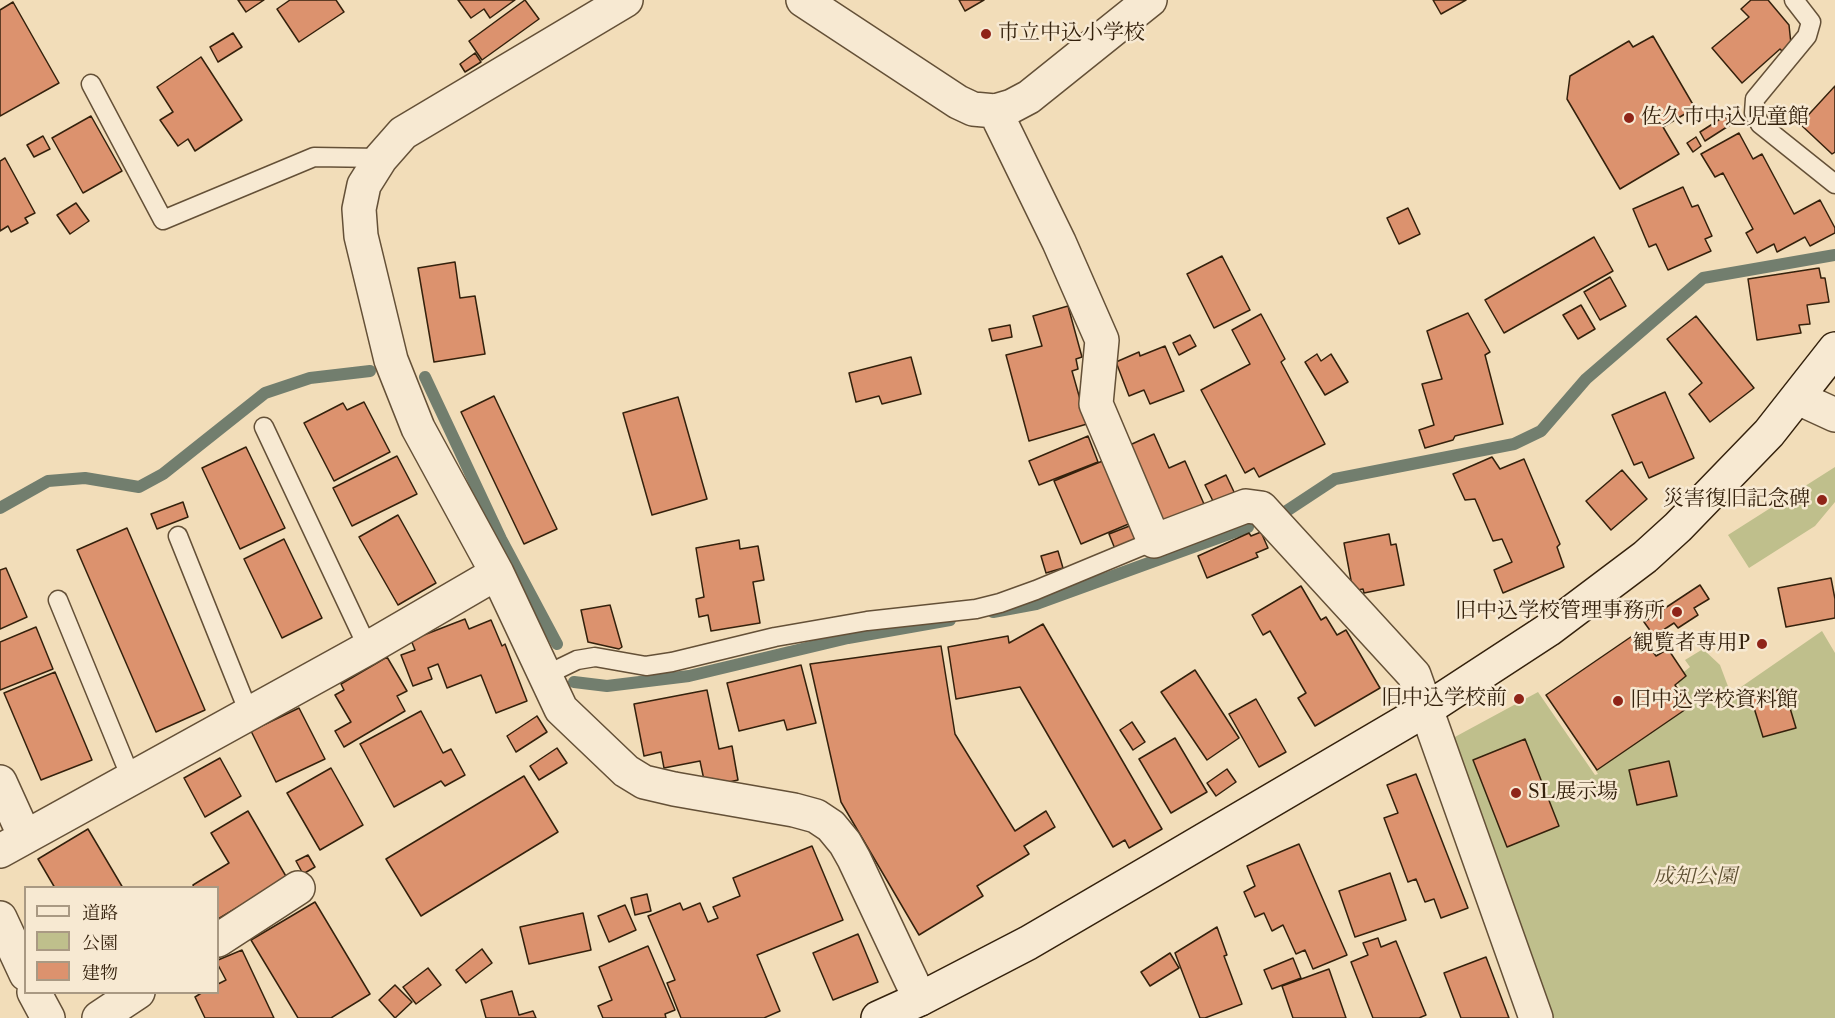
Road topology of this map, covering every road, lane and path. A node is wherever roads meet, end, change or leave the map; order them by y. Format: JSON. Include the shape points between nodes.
{"nodes":[{"id":1,"x":626,"y":0,"type":"edge"},
{"id":2,"x":803,"y":0,"type":"edge"},
{"id":3,"x":1150,"y":0,"type":"edge"},
{"id":4,"x":1794,"y":0,"type":"edge"},
{"id":5,"x":90,"y":84,"type":"dead end"},
{"id":6,"x":995,"y":111,"type":"junction"},
{"id":7,"x":381,"y":158,"type":"junction"},
{"id":8,"x":1835,"y":184,"type":"edge"},
{"id":9,"x":1835,"y":349,"type":"edge"},
{"id":10,"x":1798,"y":398,"type":"junction"},
{"id":11,"x":1835,"y":415,"type":"edge"},
{"id":12,"x":264,"y":427,"type":"dead end"},
{"id":13,"x":178,"y":536,"type":"dead end"},
{"id":14,"x":1154,"y":541,"type":"junction"},
{"id":15,"x":497,"y":573,"type":"junction"},
{"id":16,"x":58,"y":600,"type":"dead end"},
{"id":17,"x":368,"y":648,"type":"junction"},
{"id":18,"x":546,"y":675,"type":"junction"},
{"id":19,"x":1427,"y":709,"type":"junction"},
{"id":20,"x":249,"y":713,"type":"junction"},
{"id":21,"x":131,"y":778,"type":"junction"},
{"id":22,"x":0,"y":782,"type":"edge"},
{"id":23,"x":12,"y":844,"type":"edge"},
{"id":24,"x":298,"y":888,"type":"dead end"},
{"id":25,"x":0,"y":918,"type":"edge"},
{"id":26,"x":219,"y":939,"type":"edge"},
{"id":27,"x":24,"y":970,"type":"edge"},
{"id":28,"x":35,"y":994,"type":"edge"},
{"id":29,"x":136,"y":994,"type":"edge"},
{"id":30,"x":920,"y":999,"type":"junction"},
{"id":31,"x":48,"y":1018,"type":"edge"},
{"id":32,"x":99,"y":1018,"type":"edge"},
{"id":33,"x":878,"y":1018,"type":"edge"},
{"id":34,"x":1536,"y":1018,"type":"edge"}],
"edges":[{"from":1,"to":7,"type":"street","via":[[412,127]]},
{"from":2,"to":6,"type":"street","via":[[958,102],[973,109]]},
{"from":3,"to":6,"type":"street","via":[[1029,97]]},
{"from":4,"to":8,"type":"lane","via":[[1810,22],[1807,36],[1755,99],[1754,113],[1760,124]]},
{"from":5,"to":7,"type":"lane","via":[[163,220],[314,157]]},
{"from":6,"to":14,"type":"street","via":[[1102,340],[1096,404]]},
{"from":7,"to":15,"type":"street","via":[[364,185],[359,218],[391,360],[418,428]]},
{"from":9,"to":10,"type":"street"},
{"from":10,"to":11,"type":"street"},
{"from":10,"to":19,"type":"street","via":[[1769,433],[1646,557],[1548,630]]},
{"from":12,"to":17,"type":"lane"},
{"from":13,"to":20,"type":"lane"},
{"from":14,"to":18,"type":"lane","via":[[984,607],[775,637],[646,666],[595,657],[577,660]]},
{"from":14,"to":19,"type":"street","via":[[1246,506],[1261,508],[1414,675]]},
{"from":15,"to":17,"type":"street"},
{"from":15,"to":18,"type":"street"},
{"from":16,"to":21,"type":"lane"},
{"from":17,"to":20,"type":"street"},
{"from":18,"to":30,"type":"street","via":[[561,709],[626,771],[644,782],[794,810],[816,816],[831,826],[854,859]]},
{"from":19,"to":30,"type":"street","via":[[1028,943]]},
{"from":19,"to":34,"type":"street"},
{"from":20,"to":21,"type":"street"},
{"from":21,"to":23,"type":"street"},
{"from":22,"to":23,"type":"street"},
{"from":24,"to":26,"type":"street"},
{"from":25,"to":27,"type":"street"},
{"from":28,"to":31,"type":"street"},
{"from":29,"to":32,"type":"street"},
{"from":30,"to":33,"type":"street"}]}
